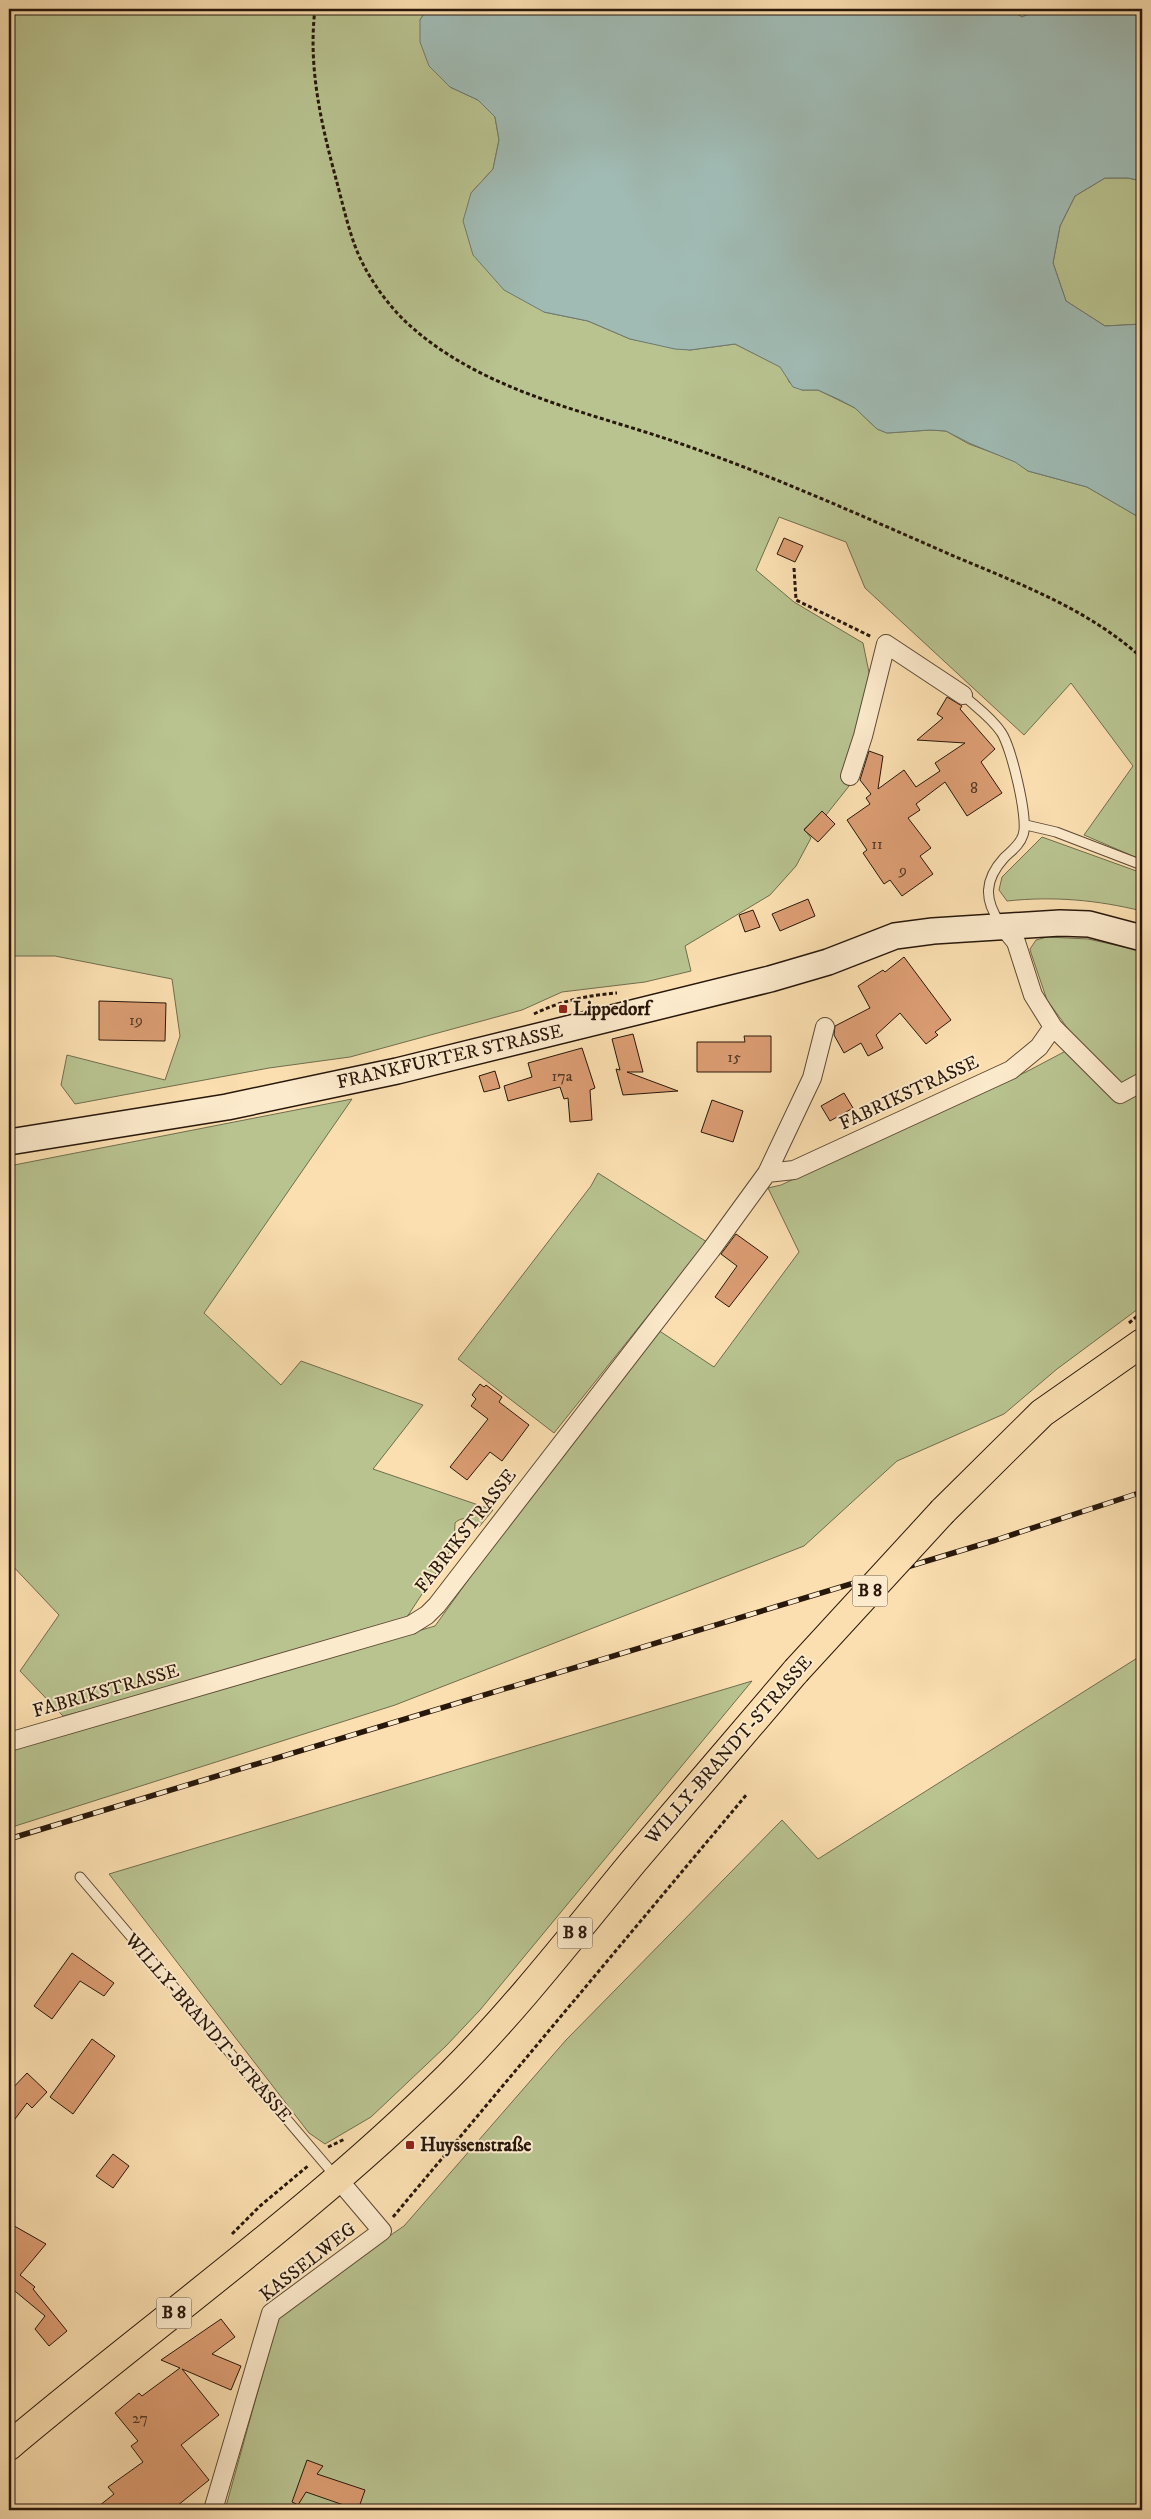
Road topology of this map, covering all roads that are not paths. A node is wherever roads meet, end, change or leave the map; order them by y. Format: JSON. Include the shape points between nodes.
{"nodes":[{"id":1,"x":963,"y":695,"type":"joint"},
{"id":2,"x":850,"y":776,"type":"dead end"},
{"id":3,"x":1026,"y":825,"type":"junction"},
{"id":4,"x":1142,"y":865,"type":"edge"},
{"id":5,"x":1002,"y":925,"type":"junction"},
{"id":6,"x":1142,"y":938,"type":"edge"},
{"id":7,"x":825,"y":1027,"type":"dead end"},
{"id":8,"x":1053,"y":1027,"type":"junction"},
{"id":9,"x":1142,"y":1082,"type":"edge"},
{"id":10,"x":9,"y":1142,"type":"edge"},
{"id":11,"x":767,"y":1173,"type":"junction"},
{"id":12,"x":1142,"y":1343,"type":"edge"},
{"id":13,"x":9,"y":1742,"type":"edge"},
{"id":14,"x":80,"y":1877,"type":"dead end"},
{"id":15,"x":338,"y":2179,"type":"junction"},
{"id":16,"x":9,"y":2446,"type":"edge"},
{"id":17,"x":213,"y":2510,"type":"edge"}],
"edges":[{"from":1,"to":2,"type":"street","via":[[886,644]]},
{"from":1,"to":3,"type":"lane","via":[[989,717],[1009,746]]},
{"from":3,"to":4,"type":"lane","via":[[1056,832]]},
{"from":3,"to":5,"type":"lane","via":[[1020,841],[990,882],[987,895],[990,909]]},
{"from":5,"to":6,"type":"main road","name":"FRANKFURTER STRASSE","via":[[1089,924]]},
{"from":5,"to":8,"type":"street","via":[[1016,942],[1033,995]]},
{"from":5,"to":10,"type":"main road","name":"FRANKFURTER STRASSE","via":[[895,936],[788,974],[397,1071],[227,1107]]},
{"from":7,"to":11,"type":"street","name":"FABRIKSTRASSE","via":[[812,1078]]},
{"from":8,"to":9,"type":"street","via":[[1120,1094]]},
{"from":8,"to":11,"type":"street","name":"FABRIKSTRASSE","via":[[1039,1047],[1011,1070],[794,1170]]},
{"from":11,"to":13,"type":"street","name":"FABRIKSTRASSE","via":[[711,1250],[427,1615],[411,1624]]},
{"from":12,"to":15,"type":"main road","name":"WILLY-BRANDT-STRASSE","number":"B 8","bridge":true,"via":[[1042,1414],[943,1510],[796,1671],[514,2007],[443,2082]]},
{"from":14,"to":15,"type":"lane","name":"WILLY-BRANDT-STRASSE"},
{"from":15,"to":16,"type":"main road","name":"WILLY-BRANDT-STRASSE","number":"B 8"},
{"from":15,"to":17,"type":"street","name":"KASSELWEG","via":[[382,2231],[271,2313]]}]}
